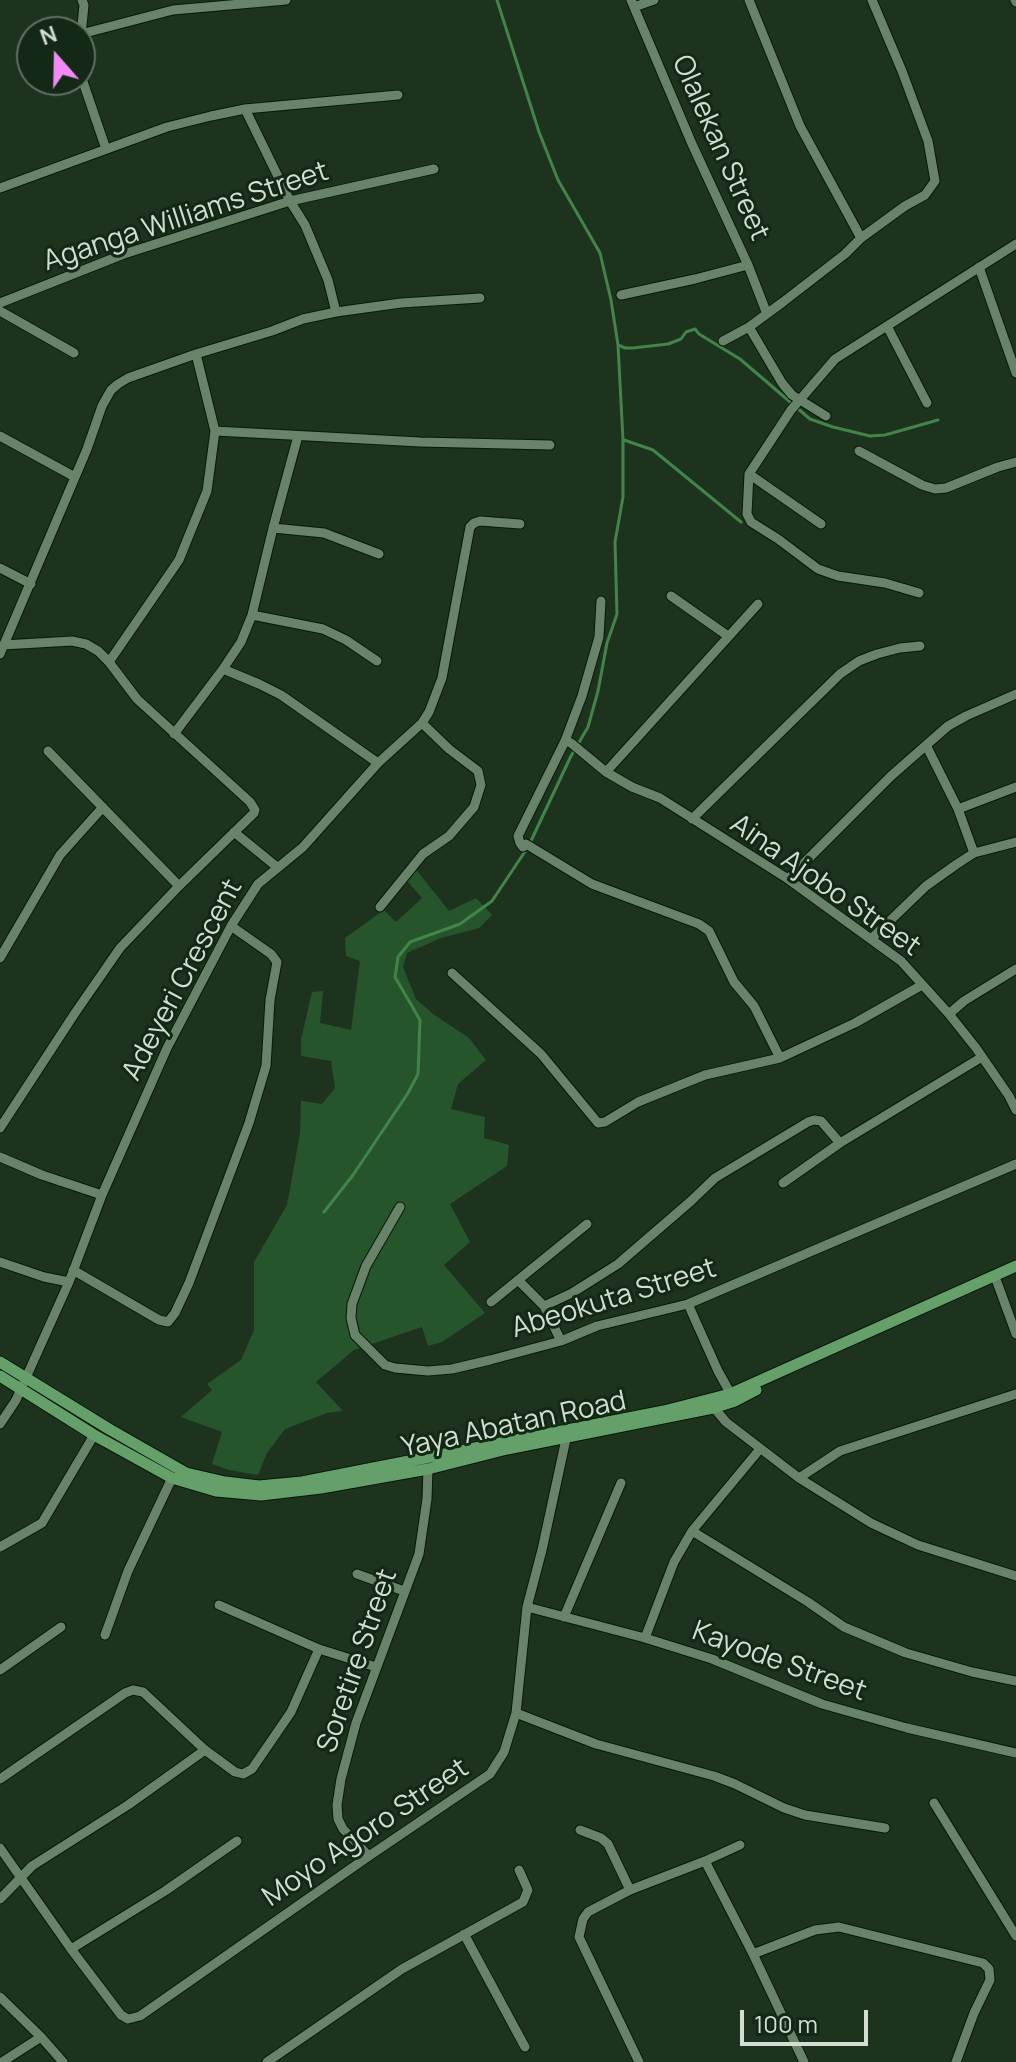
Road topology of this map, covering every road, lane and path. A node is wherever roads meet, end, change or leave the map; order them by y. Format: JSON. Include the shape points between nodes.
{"nodes":[{"id":1,"x":286,"y":0,"type":"edge"},
{"id":2,"x":654,"y":0,"type":"edge"},
{"id":3,"x":749,"y":0,"type":"edge"},
{"id":4,"x":872,"y":0,"type":"edge"},
{"id":5,"x":633,"y":3,"type":"edge"},
{"id":6,"x":96,"y":30,"type":"edge"},
{"id":7,"x":398,"y":95,"type":"dead end"},
{"id":8,"x":88,"y":96,"type":"edge"},
{"id":9,"x":245,"y":109,"type":"junction"},
{"id":10,"x":106,"y":149,"type":"junction"},
{"id":11,"x":434,"y":169,"type":"dead end"},
{"id":12,"x":0,"y":188,"type":"edge"},
{"id":13,"x":290,"y":201,"type":"junction"},
{"id":14,"x":861,"y":238,"type":"junction"},
{"id":15,"x":1016,"y":244,"type":"edge"},
{"id":16,"x":748,"y":265,"type":"junction"},
{"id":17,"x":979,"y":267,"type":"junction"},
{"id":18,"x":621,"y":295,"type":"dead end"},
{"id":19,"x":480,"y":298,"type":"dead end"},
{"id":20,"x":0,"y":303,"type":"edge"},
{"id":21,"x":0,"y":311,"type":"edge"},
{"id":22,"x":336,"y":312,"type":"junction"},
{"id":23,"x":767,"y":314,"type":"junction"},
{"id":24,"x":887,"y":326,"type":"junction"},
{"id":25,"x":749,"y":327,"type":"junction"},
{"id":26,"x":723,"y":341,"type":"dead end"},
{"id":27,"x":74,"y":353,"type":"dead end"},
{"id":28,"x":196,"y":354,"type":"junction"},
{"id":29,"x":1016,"y":373,"type":"edge"},
{"id":30,"x":927,"y":403,"type":"dead end"},
{"id":31,"x":796,"y":405,"type":"junction"},
{"id":32,"x":826,"y":416,"type":"dead end"},
{"id":33,"x":215,"y":431,"type":"junction"},
{"id":34,"x":0,"y":436,"type":"edge"},
{"id":35,"x":298,"y":436,"type":"junction"},
{"id":36,"x":550,"y":445,"type":"dead end"},
{"id":37,"x":859,"y":451,"type":"dead end"},
{"id":38,"x":1016,"y":462,"type":"edge"},
{"id":39,"x":749,"y":474,"type":"junction"},
{"id":40,"x":75,"y":477,"type":"junction"},
{"id":41,"x":520,"y":524,"type":"dead end"},
{"id":42,"x":821,"y":524,"type":"dead end"},
{"id":43,"x":273,"y":528,"type":"junction"},
{"id":44,"x":379,"y":554,"type":"dead end"},
{"id":45,"x":0,"y":568,"type":"edge"},
{"id":46,"x":31,"y":584,"type":"junction"},
{"id":47,"x":919,"y":593,"type":"dead end"},
{"id":48,"x":671,"y":596,"type":"dead end"},
{"id":49,"x":601,"y":601,"type":"dead end"},
{"id":50,"x":758,"y":604,"type":"dead end"},
{"id":51,"x":252,"y":615,"type":"junction"},
{"id":52,"x":728,"y":636,"type":"junction"},
{"id":53,"x":920,"y":646,"type":"dead end"},
{"id":54,"x":1,"y":650,"type":"edge"},
{"id":55,"x":377,"y":661,"type":"dead end"},
{"id":56,"x":109,"y":662,"type":"junction"},
{"id":57,"x":223,"y":669,"type":"junction"},
{"id":58,"x":1016,"y":694,"type":"edge"},
{"id":59,"x":422,"y":723,"type":"junction"},
{"id":60,"x":174,"y":734,"type":"junction"},
{"id":61,"x":568,"y":742,"type":"junction"},
{"id":62,"x":926,"y":745,"type":"junction"},
{"id":63,"x":48,"y":751,"type":"dead end"},
{"id":64,"x":378,"y":763,"type":"junction"},
{"id":65,"x":606,"y":772,"type":"junction"},
{"id":66,"x":1016,"y":787,"type":"edge"},
{"id":67,"x":103,"y":807,"type":"junction"},
{"id":68,"x":958,"y":809,"type":"junction"},
{"id":69,"x":692,"y":819,"type":"junction"},
{"id":70,"x":234,"y":832,"type":"junction"},
{"id":71,"x":1016,"y":842,"type":"edge"},
{"id":72,"x":974,"y":853,"type":"junction"},
{"id":73,"x":277,"y":867,"type":"junction"},
{"id":74,"x":788,"y":879,"type":"junction"},
{"id":75,"x":179,"y":886,"type":"junction"},
{"id":76,"x":380,"y":907,"type":"dead end"},
{"id":77,"x":231,"y":926,"type":"junction"},
{"id":78,"x":871,"y":939,"type":"junction"},
{"id":79,"x":0,"y":958,"type":"edge"},
{"id":80,"x":1016,"y":969,"type":"edge"},
{"id":81,"x":452,"y":973,"type":"dead end"},
{"id":82,"x":922,"y":985,"type":"junction"},
{"id":83,"x":949,"y":1014,"type":"junction"},
{"id":84,"x":982,"y":1057,"type":"junction"},
{"id":85,"x":780,"y":1058,"type":"junction"},
{"id":86,"x":1012,"y":1094,"type":"edge"},
{"id":87,"x":0,"y":1107,"type":"edge"},
{"id":88,"x":1016,"y":1110,"type":"edge"},
{"id":89,"x":9,"y":1115,"type":"junction"},
{"id":90,"x":0,"y":1128,"type":"edge"},
{"id":91,"x":840,"y":1143,"type":"junction"},
{"id":92,"x":0,"y":1157,"type":"edge"},
{"id":93,"x":1016,"y":1164,"type":"edge"},
{"id":94,"x":783,"y":1183,"type":"dead end"},
{"id":95,"x":102,"y":1195,"type":"junction"},
{"id":96,"x":400,"y":1207,"type":"dead end"},
{"id":97,"x":587,"y":1224,"type":"dead end"},
{"id":98,"x":0,"y":1262,"type":"edge"},
{"id":99,"x":1016,"y":1266,"type":"edge"},
{"id":100,"x":73,"y":1270,"type":"junction"},
{"id":101,"x":1016,"y":1273,"type":"edge"},
{"id":102,"x":518,"y":1280,"type":"junction"},
{"id":103,"x":69,"y":1282,"type":"junction"},
{"id":104,"x":997,"y":1282,"type":"junction"},
{"id":105,"x":491,"y":1302,"type":"dead end"},
{"id":106,"x":688,"y":1304,"type":"junction"},
{"id":107,"x":544,"y":1306,"type":"junction"},
{"id":108,"x":1016,"y":1334,"type":"edge"},
{"id":109,"x":561,"y":1341,"type":"junction"},
{"id":110,"x":0,"y":1362,"type":"edge"},
{"id":111,"x":0,"y":1376,"type":"edge"},
{"id":112,"x":23,"y":1383,"type":"junction"},
{"id":113,"x":1016,"y":1394,"type":"edge"},
{"id":114,"x":732,"y":1397,"type":"junction"},
{"id":115,"x":711,"y":1404,"type":"junction"},
{"id":116,"x":0,"y":1424,"type":"edge"},
{"id":117,"x":94,"y":1435,"type":"junction"},
{"id":118,"x":566,"y":1439,"type":"junction"},
{"id":119,"x":760,"y":1449,"type":"junction"},
{"id":120,"x":428,"y":1469,"type":"junction"},
{"id":121,"x":172,"y":1478,"type":"junction"},
{"id":122,"x":799,"y":1478,"type":"junction"},
{"id":123,"x":621,"y":1483,"type":"dead end"},
{"id":124,"x":692,"y":1531,"type":"junction"},
{"id":125,"x":0,"y":1547,"type":"edge"},
{"id":126,"x":357,"y":1574,"type":"dead end"},
{"id":127,"x":1016,"y":1576,"type":"edge"},
{"id":128,"x":404,"y":1591,"type":"junction"},
{"id":129,"x":219,"y":1605,"type":"dead end"},
{"id":130,"x":527,"y":1607,"type":"junction"},
{"id":131,"x":564,"y":1617,"type":"junction"},
{"id":132,"x":61,"y":1627,"type":"dead end"},
{"id":133,"x":105,"y":1635,"type":"dead end"},
{"id":134,"x":645,"y":1638,"type":"junction"},
{"id":135,"x":319,"y":1649,"type":"junction"},
{"id":136,"x":376,"y":1667,"type":"junction"},
{"id":137,"x":0,"y":1670,"type":"edge"},
{"id":138,"x":1016,"y":1681,"type":"edge"},
{"id":139,"x":516,"y":1713,"type":"junction"},
{"id":140,"x":205,"y":1750,"type":"junction"},
{"id":141,"x":1016,"y":1753,"type":"edge"},
{"id":142,"x":0,"y":1779,"type":"edge"},
{"id":143,"x":934,"y":1803,"type":"dead end"},
{"id":144,"x":885,"y":1828,"type":"dead end"},
{"id":145,"x":580,"y":1830,"type":"dead end"},
{"id":146,"x":237,"y":1841,"type":"dead end"},
{"id":147,"x":740,"y":1845,"type":"dead end"},
{"id":148,"x":0,"y":1848,"type":"edge"},
{"id":149,"x":369,"y":1856,"type":"junction"},
{"id":150,"x":705,"y":1861,"type":"junction"},
{"id":151,"x":519,"y":1870,"type":"dead end"},
{"id":152,"x":20,"y":1878,"type":"junction"},
{"id":153,"x":630,"y":1890,"type":"junction"},
{"id":154,"x":0,"y":1899,"type":"edge"},
{"id":155,"x":464,"y":1934,"type":"junction"},
{"id":156,"x":1016,"y":1936,"type":"edge"},
{"id":157,"x":71,"y":1949,"type":"junction"},
{"id":158,"x":753,"y":1954,"type":"junction"},
{"id":159,"x":0,"y":1997,"type":"edge"},
{"id":160,"x":41,"y":2037,"type":"junction"},
{"id":161,"x":525,"y":2047,"type":"dead end"},
{"id":162,"x":280,"y":2058,"type":"edge"},
{"id":163,"x":2,"y":2062,"type":"edge"},
{"id":164,"x":63,"y":2062,"type":"edge"},
{"id":165,"x":267,"y":2062,"type":"edge"},
{"id":166,"x":639,"y":2062,"type":"edge"},
{"id":167,"x":804,"y":2062,"type":"edge"},
{"id":168,"x":956,"y":2062,"type":"edge"}],
"edges":[{"from":1,"to":6,"type":"street","via":[[173,10]]},
{"from":2,"to":5,"type":"street"},
{"from":3,"to":14,"type":"street","via":[[800,126]]},
{"from":4,"to":14,"type":"street","via":[[928,141],[935,181],[925,195]]},
{"from":5,"to":16,"type":"street","name":"Olalekan Street"},
{"from":7,"to":9,"type":"street"},
{"from":8,"to":10,"type":"street"},
{"from":9,"to":10,"type":"street","via":[[167,127]]},
{"from":9,"to":13,"type":"street"},
{"from":10,"to":12,"type":"street"},
{"from":11,"to":13,"type":"street","name":"Aganga Williams Street"},
{"from":13,"to":20,"type":"street","name":"Aganga Williams Street","via":[[124,254]]},
{"from":13,"to":22,"type":"street","via":[[316,251]]},
{"from":14,"to":23,"type":"street"},
{"from":15,"to":17,"type":"street"},
{"from":16,"to":18,"type":"street"},
{"from":16,"to":23,"type":"street","name":"Olalekan Street"},
{"from":17,"to":24,"type":"street"},
{"from":17,"to":29,"type":"street"},
{"from":19,"to":22,"type":"street"},
{"from":21,"to":27,"type":"street"},
{"from":22,"to":28,"type":"street"},
{"from":23,"to":25,"type":"street"},
{"from":24,"to":30,"type":"street"},
{"from":24,"to":31,"type":"street","via":[[835,359]]},
{"from":25,"to":26,"type":"street"},
{"from":25,"to":31,"type":"street"},
{"from":28,"to":33,"type":"street"},
{"from":28,"to":40,"type":"street","via":[[128,378],[111,390]]},
{"from":31,"to":32,"type":"street"},
{"from":31,"to":39,"type":"street"},
{"from":33,"to":35,"type":"street"},
{"from":33,"to":56,"type":"street","via":[[207,491],[179,560]]},
{"from":34,"to":40,"type":"street"},
{"from":35,"to":36,"type":"street"},
{"from":35,"to":43,"type":"street"},
{"from":37,"to":38,"type":"street","via":[[935,489]]},
{"from":39,"to":42,"type":"street"},
{"from":39,"to":47,"type":"street","via":[[751,522],[818,569]]},
{"from":40,"to":46,"type":"street"},
{"from":41,"to":59,"type":"street","name":"Adeyeri Crescent","via":[[480,521],[470,527],[442,678]]},
{"from":43,"to":44,"type":"street","via":[[324,533]]},
{"from":43,"to":51,"type":"street"},
{"from":45,"to":46,"type":"street"},
{"from":46,"to":54,"type":"street"},
{"from":48,"to":52,"type":"street"},
{"from":49,"to":61,"type":"street","via":[[599,637]]},
{"from":50,"to":52,"type":"street"},
{"from":51,"to":55,"type":"street","via":[[323,629]]},
{"from":51,"to":57,"type":"street"},
{"from":52,"to":65,"type":"street"},
{"from":53,"to":69,"type":"street","via":[[877,654],[840,674]]},
{"from":54,"to":56,"type":"street","via":[[72,641],[86,644]]},
{"from":56,"to":60,"type":"street","via":[[137,699]]},
{"from":57,"to":60,"type":"street"},
{"from":57,"to":64,"type":"street","via":[[281,695]]},
{"from":58,"to":62,"type":"street","via":[[948,726]]},
{"from":59,"to":64,"type":"street","name":"Adeyeri Crescent"},
{"from":59,"to":76,"type":"street","via":[[478,771],[481,785],[474,807],[449,836],[423,854]]},
{"from":60,"to":70,"type":"street","via":[[254,807]]},
{"from":61,"to":65,"type":"street","name":"Aina Ajobo Street"},
{"from":61,"to":85,"type":"street","via":[[518,836],[525,846],[592,884],[709,931]]},
{"from":62,"to":68,"type":"street"},
{"from":62,"to":74,"type":"street"},
{"from":63,"to":67,"type":"street"},
{"from":64,"to":73,"type":"street","name":"Adeyeri Crescent","via":[[311,839]]},
{"from":65,"to":69,"type":"street","name":"Aina Ajobo Street"},
{"from":66,"to":68,"type":"street"},
{"from":67,"to":75,"type":"street"},
{"from":67,"to":79,"type":"street","via":[[60,855]]},
{"from":68,"to":72,"type":"street"},
{"from":69,"to":74,"type":"street","name":"Aina Ajobo Street"},
{"from":70,"to":73,"type":"street"},
{"from":70,"to":75,"type":"street"},
{"from":71,"to":72,"type":"street"},
{"from":72,"to":78,"type":"street","via":[[926,886]]},
{"from":73,"to":77,"type":"street","name":"Adeyeri Crescent","via":[[258,884]]},
{"from":74,"to":78,"type":"street","name":"Aina Ajobo Street"},
{"from":75,"to":89,"type":"street","via":[[120,948]]},
{"from":77,"to":95,"type":"street","name":"Adeyeri Crescent","via":[[167,1048]]},
{"from":77,"to":100,"type":"street","via":[[276,959],[266,1066],[184,1293],[168,1322]]},
{"from":78,"to":82,"type":"street","name":"Aina Ajobo Street"},
{"from":80,"to":83,"type":"street"},
{"from":81,"to":85,"type":"street","via":[[541,1054],[598,1123],[705,1075]]},
{"from":82,"to":83,"type":"street","name":"Aina Ajobo Street"},
{"from":82,"to":85,"type":"street"},
{"from":83,"to":84,"type":"street","name":"Aina Ajobo Street"},
{"from":84,"to":86,"type":"street","name":"Aina Ajobo Street"},
{"from":84,"to":91,"type":"street"},
{"from":86,"to":88,"type":"street","name":"Aina Ajobo Street"},
{"from":87,"to":89,"type":"street"},
{"from":89,"to":90,"type":"street"},
{"from":91,"to":94,"type":"street"},
{"from":91,"to":107,"type":"street","via":[[821,1121],[808,1122],[715,1178],[618,1264]]},
{"from":92,"to":95,"type":"street"},
{"from":93,"to":106,"type":"street","name":"Abeokuta Street"},
{"from":95,"to":100,"type":"street","name":"Adeyeri Crescent"},
{"from":96,"to":109,"type":"street","name":"Abeokuta Street","via":[[366,1266],[352,1304],[355,1335],[385,1365],[452,1369]]},
{"from":97,"to":102,"type":"street"},
{"from":98,"to":103,"type":"street"},
{"from":99,"to":114,"type":"main road","name":"Yaya Abatan Road"},
{"from":100,"to":103,"type":"street","name":"Adeyeri Crescent"},
{"from":101,"to":104,"type":"main road","name":"Yaya Abatan Road"},
{"from":102,"to":105,"type":"street"},
{"from":102,"to":107,"type":"street"},
{"from":103,"to":112,"type":"street","name":"Adeyeri Crescent"},
{"from":104,"to":108,"type":"street"},
{"from":104,"to":114,"type":"main road","name":"Yaya Abatan Road"},
{"from":106,"to":109,"type":"street","name":"Abeokuta Street","via":[[597,1326]]},
{"from":106,"to":114,"type":"street"},
{"from":107,"to":109,"type":"street"},
{"from":110,"to":112,"type":"main road"},
{"from":111,"to":112,"type":"main road"},
{"from":112,"to":115,"type":"main road","name":"Yaya Abatan Road","via":[[186,1473],[259,1486]]},
{"from":112,"to":116,"type":"street","name":"Adeyeri Crescent"},
{"from":112,"to":117,"type":"main road","name":"Yaya Abatan Road"},
{"from":113,"to":122,"type":"street","via":[[840,1451]]},
{"from":114,"to":115,"type":"main road","name":"Yaya Abatan Road"},
{"from":115,"to":118,"type":"main road","name":"Yaya Abatan Road"},
{"from":115,"to":119,"type":"street"},
{"from":117,"to":121,"type":"main road","name":"Yaya Abatan Road"},
{"from":117,"to":125,"type":"street","via":[[42,1523]]},
{"from":118,"to":120,"type":"main road","name":"Yaya Abatan Road"},
{"from":118,"to":130,"type":"street","name":"Moyo Agoro Street"},
{"from":119,"to":122,"type":"street"},
{"from":119,"to":124,"type":"street"},
{"from":120,"to":121,"type":"main road","name":"Yaya Abatan Road","via":[[261,1495],[216,1491]]},
{"from":120,"to":128,"type":"street","name":"Soretire Street","via":[[419,1554]]},
{"from":121,"to":133,"type":"street"},
{"from":122,"to":127,"type":"street","via":[[918,1545]]},
{"from":123,"to":131,"type":"street"},
{"from":124,"to":134,"type":"street","via":[[674,1562]]},
{"from":124,"to":138,"type":"street","via":[[844,1627],[906,1653]]},
{"from":126,"to":128,"type":"street"},
{"from":128,"to":136,"type":"street","name":"Soretire Street"},
{"from":129,"to":135,"type":"street"},
{"from":130,"to":131,"type":"street","name":"Kayode Street"},
{"from":130,"to":139,"type":"street","name":"Moyo Agoro Street"},
{"from":131,"to":134,"type":"street","name":"Kayode Street"},
{"from":132,"to":137,"type":"street"},
{"from":134,"to":141,"type":"street","name":"Kayode Street","via":[[822,1704]]},
{"from":135,"to":136,"type":"street"},
{"from":135,"to":140,"type":"street","via":[[291,1712],[252,1769],[235,1772]]},
{"from":136,"to":149,"type":"street","name":"Soretire Street","via":[[352,1737],[337,1805],[343,1829]]},
{"from":139,"to":144,"type":"street","via":[[596,1744],[724,1780],[805,1815]]},
{"from":139,"to":149,"type":"street","name":"Moyo Agoro Street","via":[[504,1752],[490,1774]]},
{"from":140,"to":142,"type":"street","via":[[143,1692],[133,1690]]},
{"from":140,"to":152,"type":"street"},
{"from":143,"to":156,"type":"street"},
{"from":145,"to":153,"type":"street","via":[[608,1844]]},
{"from":146,"to":157,"type":"street"},
{"from":147,"to":150,"type":"street"},
{"from":148,"to":152,"type":"street"},
{"from":149,"to":157,"type":"street","name":"Moyo Agoro Street","via":[[140,2016],[121,2015]]},
{"from":150,"to":153,"type":"street"},
{"from":150,"to":158,"type":"street"},
{"from":151,"to":155,"type":"street","via":[[528,1890],[523,1902]]},
{"from":152,"to":154,"type":"street"},
{"from":152,"to":157,"type":"street"},
{"from":153,"to":166,"type":"street","via":[[588,1912],[579,1937]]},
{"from":155,"to":161,"type":"street"},
{"from":155,"to":162,"type":"street","via":[[402,1969]]},
{"from":158,"to":167,"type":"street"},
{"from":158,"to":168,"type":"street","via":[[815,1930],[839,1927],[983,1963],[990,1980]]},
{"from":159,"to":160,"type":"street"},
{"from":160,"to":163,"type":"street"},
{"from":160,"to":164,"type":"street"},
{"from":162,"to":165,"type":"street"}]}
